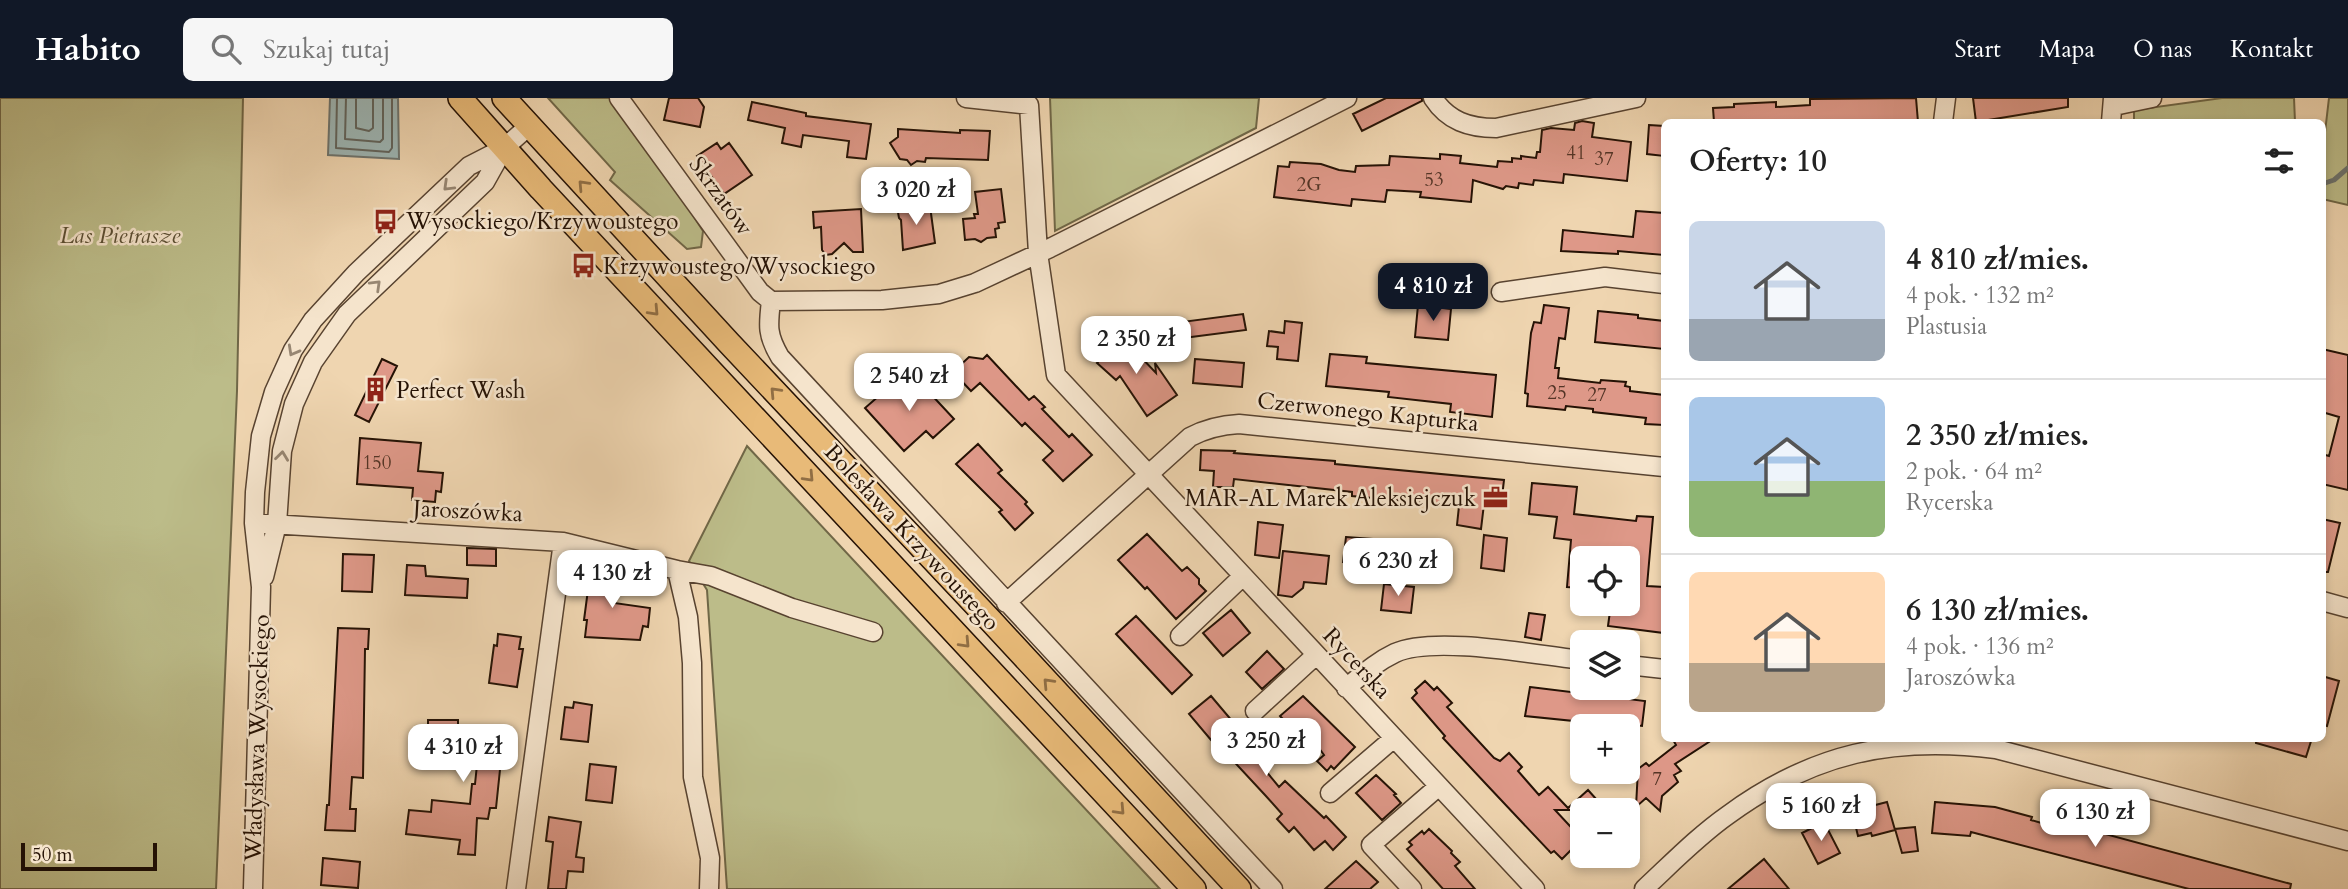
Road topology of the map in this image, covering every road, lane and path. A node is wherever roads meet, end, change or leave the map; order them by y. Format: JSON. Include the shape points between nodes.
{"nodes":[{"id":1,"x":460,"y":98,"type":"edge"},
{"id":2,"x":504,"y":98,"type":"edge"},
{"id":3,"x":619,"y":98,"type":"edge"},
{"id":4,"x":966,"y":98,"type":"edge"},
{"id":5,"x":1347,"y":98,"type":"edge"},
{"id":6,"x":1433,"y":98,"type":"edge"},
{"id":7,"x":1636,"y":98,"type":"edge"},
{"id":8,"x":1946,"y":98,"type":"edge"},
{"id":9,"x":2152,"y":98,"type":"edge"},
{"id":10,"x":1319,"y":105,"type":"edge"},
{"id":11,"x":2113,"y":109,"type":"edge"},
{"id":12,"x":1943,"y":119,"type":"edge"},
{"id":13,"x":529,"y":126,"type":"junction"},
{"id":14,"x":504,"y":148,"type":"junction"},
{"id":15,"x":1038,"y":253,"type":"junction"},
{"id":16,"x":1661,"y":285,"type":"edge"},
{"id":17,"x":1501,"y":292,"type":"dead end"},
{"id":18,"x":771,"y":301,"type":"junction"},
{"id":19,"x":1661,"y":467,"type":"edge"},
{"id":20,"x":1148,"y":472,"type":"junction"},
{"id":21,"x":254,"y":523,"type":"junction"},
{"id":22,"x":277,"y":524,"type":"junction"},
{"id":23,"x":563,"y":542,"type":"junction"},
{"id":24,"x":677,"y":570,"type":"junction"},
{"id":25,"x":1243,"y":576,"type":"junction"},
{"id":26,"x":261,"y":587,"type":"junction"},
{"id":27,"x":2326,"y":602,"type":"edge"},
{"id":28,"x":1006,"y":603,"type":"junction"},
{"id":29,"x":2348,"y":607,"type":"edge"},
{"id":30,"x":873,"y":632,"type":"dead end"},
{"id":31,"x":1180,"y":636,"type":"dead end"},
{"id":32,"x":1316,"y":655,"type":"junction"},
{"id":33,"x":1570,"y":659,"type":"edge"},
{"id":34,"x":1640,"y":666,"type":"edge"},
{"id":35,"x":1661,"y":669,"type":"edge"},
{"id":36,"x":1346,"y":688,"type":"junction"},
{"id":37,"x":1255,"y":711,"type":"dead end"},
{"id":38,"x":1094,"y":733,"type":"junction"},
{"id":39,"x":1394,"y":738,"type":"junction"},
{"id":40,"x":1878,"y":743,"type":"edge"},
{"id":41,"x":1064,"y":750,"type":"junction"},
{"id":42,"x":1439,"y":786,"type":"junction"},
{"id":43,"x":1331,"y":793,"type":"dead end"},
{"id":44,"x":2348,"y":841,"type":"edge"},
{"id":45,"x":253,"y":889,"type":"edge"},
{"id":46,"x":516,"y":889,"type":"edge"},
{"id":47,"x":709,"y":889,"type":"edge"},
{"id":48,"x":1194,"y":889,"type":"edge"},
{"id":49,"x":1239,"y":889,"type":"edge"},
{"id":50,"x":1273,"y":889,"type":"edge"},
{"id":51,"x":1412,"y":889,"type":"edge"},
{"id":52,"x":1535,"y":889,"type":"edge"},
{"id":53,"x":1644,"y":889,"type":"edge"}],
"edges":[{"from":1,"to":14,"type":"main road"},
{"from":2,"to":13,"type":"main road"},
{"from":3,"to":18,"type":"street","name":"Skrzatów"},
{"from":4,"to":15,"type":"street","via":[[1029,105]]},
{"from":5,"to":10,"type":"street"},
{"from":6,"to":7,"type":"street","via":[[1447,115],[1480,128]]},
{"from":8,"to":12,"type":"street"},
{"from":9,"to":11,"type":"street"},
{"from":10,"to":15,"type":"street"},
{"from":13,"to":14,"type":"street","name":"Władysława Wysockiego"},
{"from":38,"to":13,"type":"main road","name":"Bolesława Krzywoustego","one_way":true},
{"from":14,"to":21,"type":"street","name":"Władysława Wysockiego","one_way":true,"via":[[469,166],[356,273],[299,340],[274,392],[261,436]]},
{"from":22,"to":14,"type":"street","name":"Władysława Wysockiego","one_way":true,"via":[[282,451],[294,404],[313,362],[347,314],[485,183]]},
{"from":14,"to":41,"type":"main road","name":"Bolesława Krzywoustego","one_way":true},
{"from":15,"to":18,"type":"street","via":[[939,294],[882,300]]},
{"from":15,"to":20,"type":"street","name":"Rycerska","via":[[1056,375]]},
{"from":16,"to":17,"type":"street","via":[[1605,277]]},
{"from":18,"to":28,"type":"street","via":[[769,338],[780,357]]},
{"from":19,"to":20,"type":"street","name":"Czerwonego Kapturka","via":[[1240,424],[1204,429]]},
{"from":20,"to":25,"type":"street","name":"Rycerska"},
{"from":20,"to":28,"type":"street","name":"Czerwonego Kapturka"},
{"from":21,"to":22,"type":"street","name":"Jaroszówka"},
{"from":21,"to":26,"type":"street","name":"Władysława Wysockiego"},
{"from":22,"to":23,"type":"street","name":"Jaroszówka"},
{"from":22,"to":26,"type":"street","name":"Władysława Wysockiego"},
{"from":23,"to":24,"type":"street","name":"Jaroszówka"},
{"from":23,"to":46,"type":"street"},
{"from":24,"to":30,"type":"street","name":"Jaroszówka","via":[[711,576],[792,608]]},
{"from":24,"to":47,"type":"street","via":[[688,617],[694,777],[710,858]]},
{"from":25,"to":31,"type":"street"},
{"from":25,"to":32,"type":"street","name":"Rycerska"},
{"from":26,"to":45,"type":"street","name":"Władysława Wysockiego"},
{"from":27,"to":29,"type":"street"},
{"from":28,"to":50,"type":"street"},
{"from":32,"to":36,"type":"street","name":"Rycerska"},
{"from":32,"to":37,"type":"street"},
{"from":33,"to":36,"type":"street","via":[[1419,646],[1371,666]]},
{"from":34,"to":35,"type":"street"},
{"from":36,"to":39,"type":"street","name":"Rycerska"},
{"from":38,"to":41,"type":"main road","via":[[1072,727],[1062,739]]},
{"from":38,"to":49,"type":"main road","name":"Bolesława Krzywoustego"},
{"from":39,"to":42,"type":"street","name":"Rycerska"},
{"from":39,"to":43,"type":"street"},
{"from":40,"to":44,"type":"street","via":[[1996,749]]},
{"from":40,"to":53,"type":"street","via":[[1772,786],[1726,816]]},
{"from":41,"to":48,"type":"main road","name":"Bolesława Krzywoustego","one_way":true},
{"from":42,"to":51,"type":"street","via":[[1371,845]]},
{"from":42,"to":52,"type":"street","name":"Rycerska"}]}
